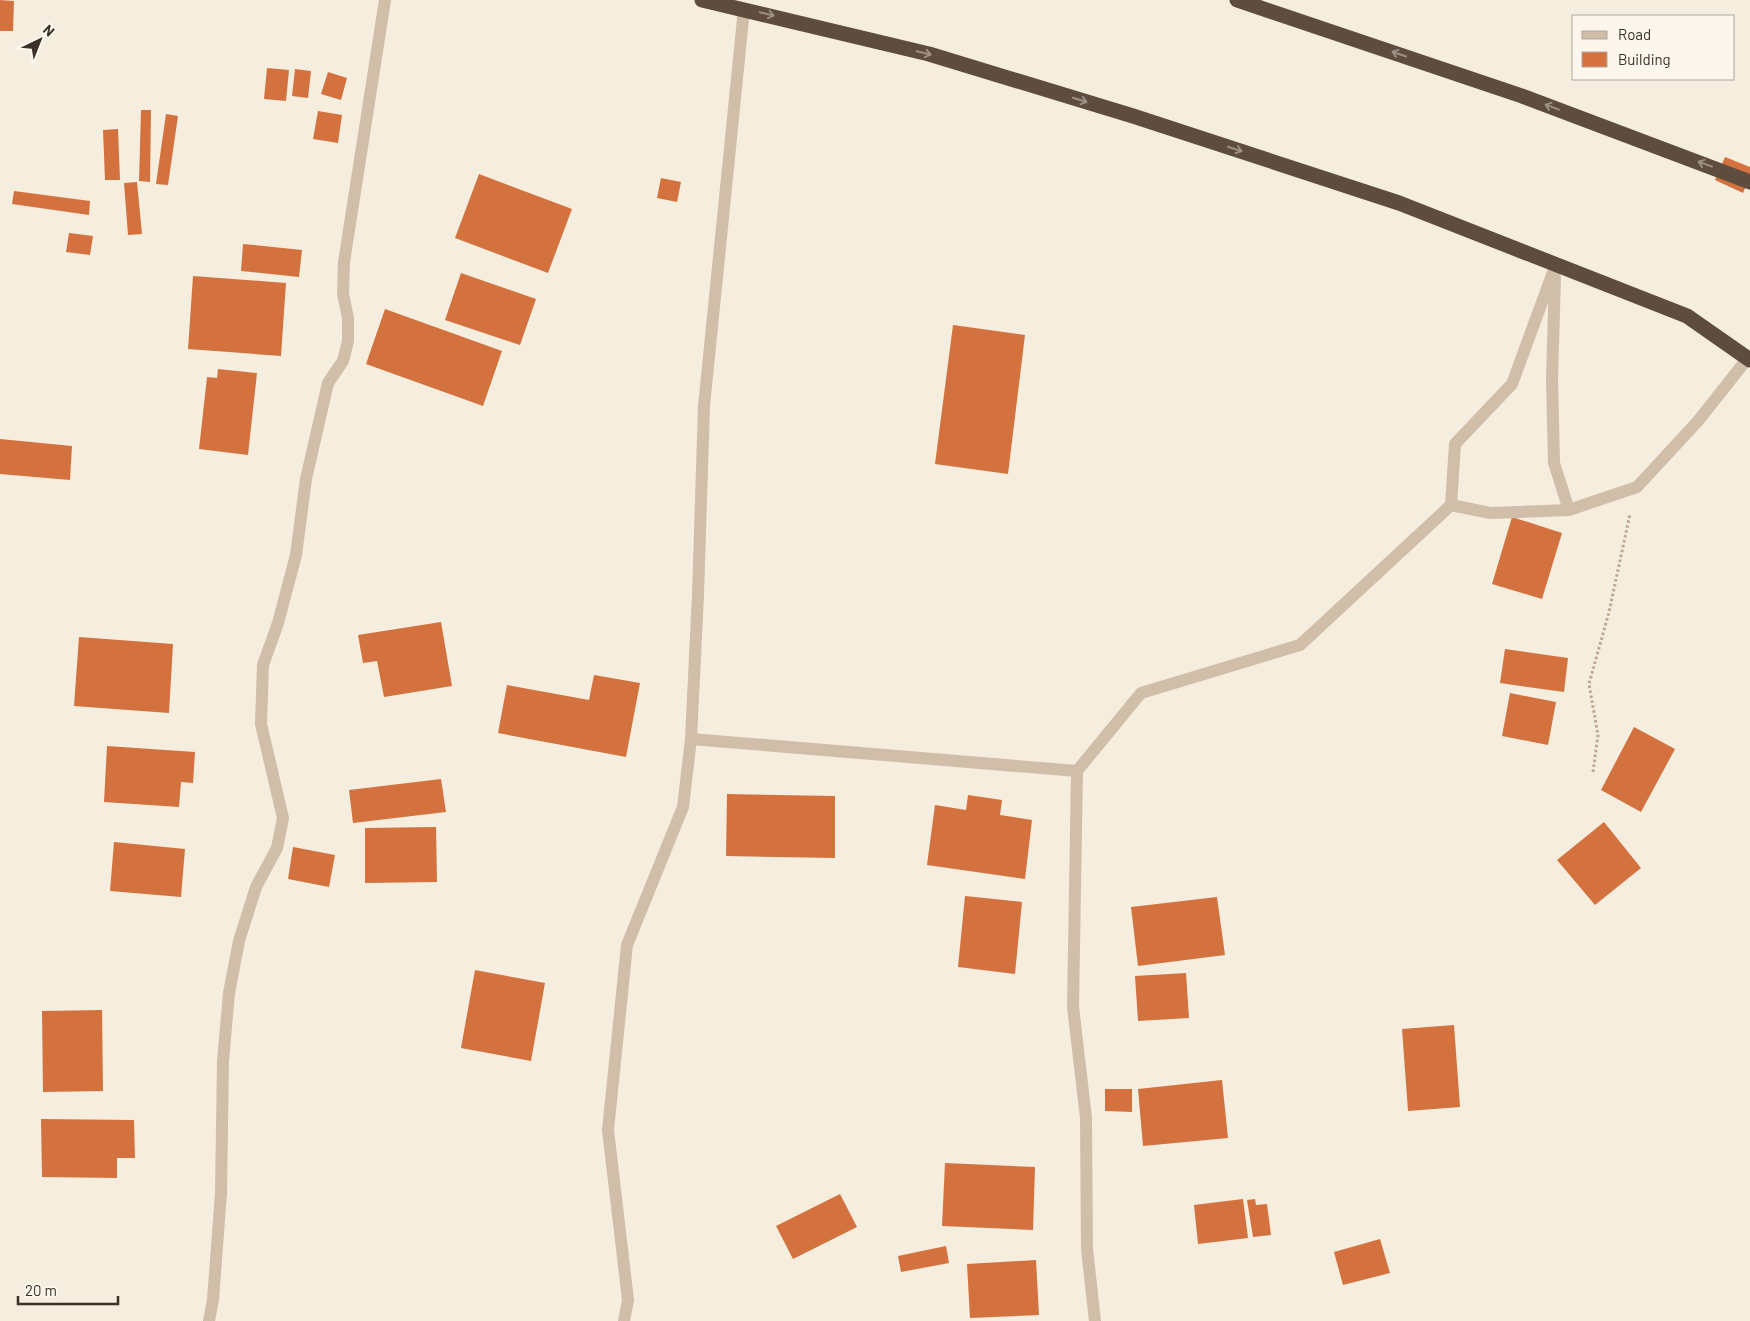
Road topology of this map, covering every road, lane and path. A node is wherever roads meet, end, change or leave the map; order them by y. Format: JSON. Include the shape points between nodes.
{"nodes":[{"id":1,"x":385,"y":0,"type":"edge"},
{"id":2,"x":702,"y":0,"type":"edge"},
{"id":3,"x":1237,"y":0,"type":"edge"},
{"id":4,"x":744,"y":9,"type":"junction"},
{"id":5,"x":1750,"y":182,"type":"edge"},
{"id":6,"x":1556,"y":264,"type":"junction"},
{"id":7,"x":1748,"y":360,"type":"edge"},
{"id":8,"x":1637,"y":487,"type":"junction"},
{"id":9,"x":1451,"y":505,"type":"junction"},
{"id":10,"x":1569,"y":510,"type":"junction"},
{"id":11,"x":691,"y":739,"type":"junction"},
{"id":12,"x":1077,"y":771,"type":"junction"},
{"id":13,"x":1593,"y":772,"type":"dead end"},
{"id":14,"x":209,"y":1321,"type":"edge"},
{"id":15,"x":624,"y":1321,"type":"edge"},
{"id":16,"x":1095,"y":1321,"type":"edge"}],
"edges":[{"from":1,"to":14,"type":"street","via":[[344,262],[343,294],[348,341],[342,361],[328,383],[306,478],[296,555],[264,665],[261,724],[284,818],[278,848],[256,887],[239,941],[229,993],[223,1061],[221,1192]]},
{"from":2,"to":4,"type":"highway"},
{"from":5,"to":3,"type":"highway","one_way":true,"via":[[1522,96]]},
{"from":4,"to":6,"type":"highway","one_way":true,"via":[[929,54],[1133,116],[1399,203]]},
{"from":4,"to":11,"type":"street","via":[[704,406]]},
{"from":6,"to":7,"type":"highway","via":[[1687,316]]},
{"from":6,"to":9,"type":"street","via":[[1512,384],[1455,444]]},
{"from":6,"to":10,"type":"street","via":[[1552,379],[1554,463]]},
{"from":7,"to":8,"type":"street"},
{"from":8,"to":10,"type":"street"},
{"from":8,"to":13,"type":"path","via":[[1589,684],[1598,735]]},
{"from":9,"to":10,"type":"street","via":[[1490,513]]},
{"from":9,"to":12,"type":"street","via":[[1300,645],[1141,694]]},
{"from":11,"to":12,"type":"street"},
{"from":11,"to":15,"type":"street","via":[[683,807],[627,945],[608,1130],[628,1300]]},
{"from":12,"to":16,"type":"street","via":[[1073,1007],[1086,1118],[1086,1249]]}]}
